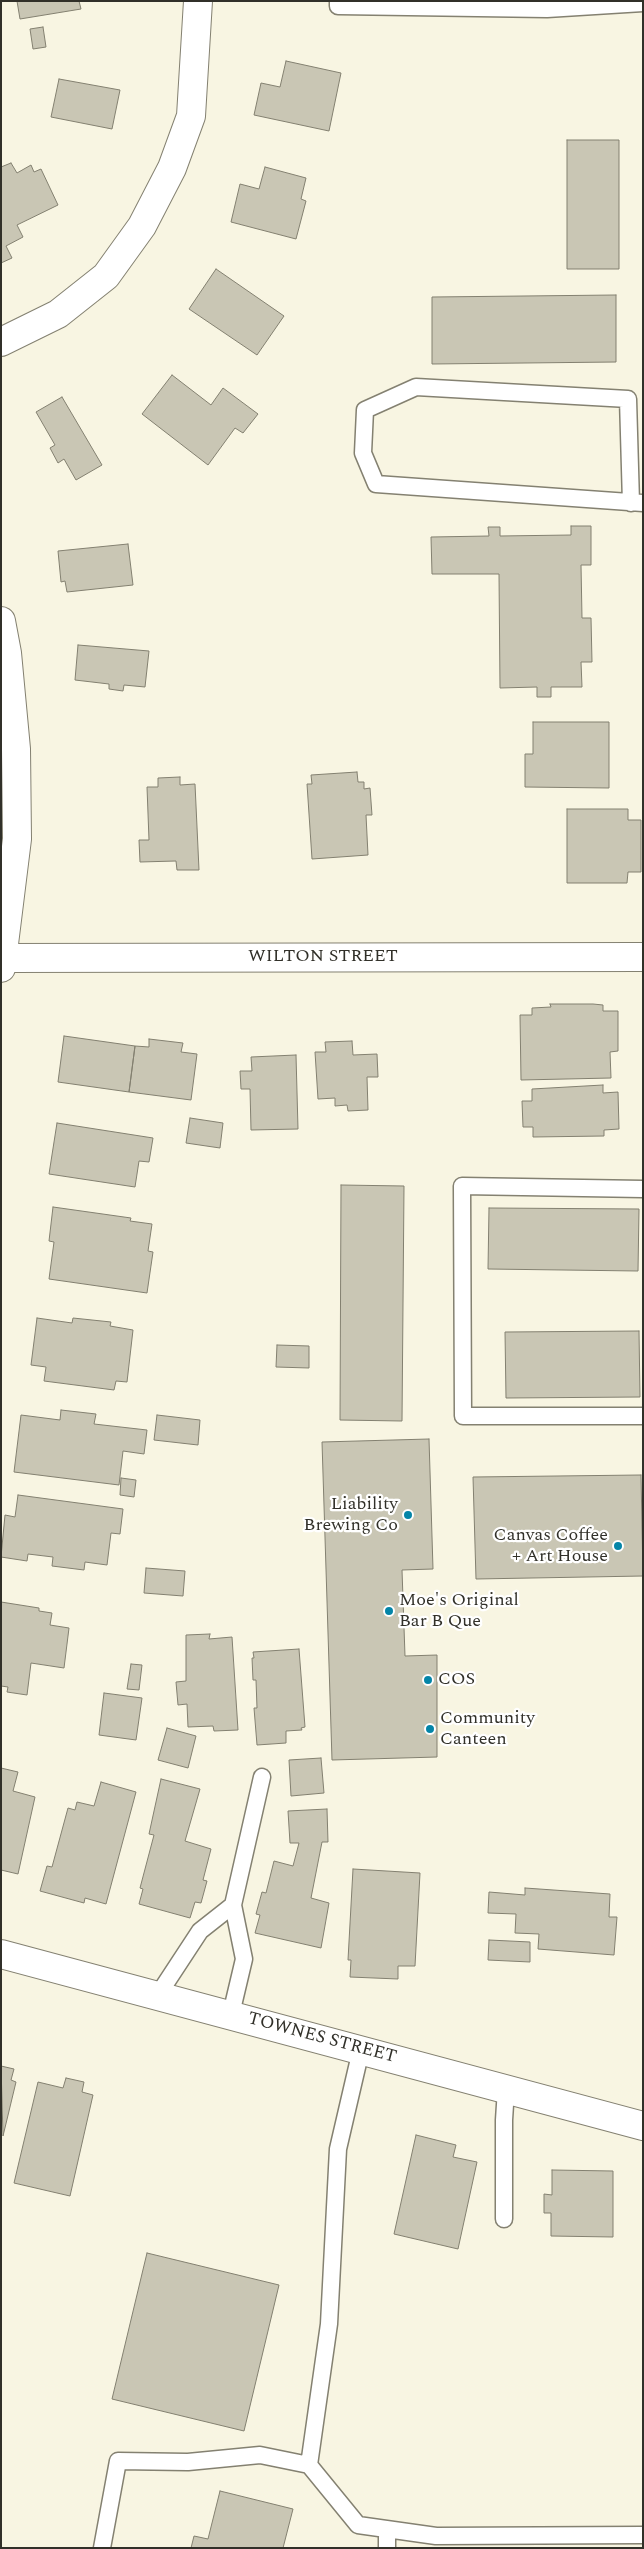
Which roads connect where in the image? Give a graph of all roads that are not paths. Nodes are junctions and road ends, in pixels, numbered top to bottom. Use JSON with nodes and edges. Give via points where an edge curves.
{"nodes":[{"id":1,"x":198,"y":1,"type":"edge"},
{"id":2,"x":338,"y":1,"type":"edge"},
{"id":3,"x":643,"y":3,"type":"edge"},
{"id":4,"x":1,"y":342,"type":"edge"},
{"id":5,"x":637,"y":503,"type":"edge"},
{"id":6,"x":1,"y":620,"type":"edge"},
{"id":7,"x":643,"y":957,"type":"edge"},
{"id":8,"x":2,"y":963,"type":"edge"},
{"id":9,"x":643,"y":1189,"type":"edge"},
{"id":10,"x":643,"y":1416,"type":"edge"},
{"id":11,"x":262,"y":1777,"type":"dead end"},
{"id":12,"x":233,"y":1905,"type":"junction"},
{"id":13,"x":1,"y":1954,"type":"edge"},
{"id":14,"x":158,"y":1995,"type":"junction"},
{"id":15,"x":231,"y":2014,"type":"junction"},
{"id":16,"x":361,"y":2050,"type":"junction"},
{"id":17,"x":506,"y":2089,"type":"junction"},
{"id":18,"x":643,"y":2126,"type":"edge"},
{"id":19,"x":504,"y":2219,"type":"dead end"},
{"id":20,"x":309,"y":2465,"type":"junction"},
{"id":21,"x":388,"y":2529,"type":"junction"},
{"id":22,"x":643,"y":2535,"type":"edge"},
{"id":23,"x":102,"y":2548,"type":"edge"},
{"id":24,"x":387,"y":2548,"type":"edge"}],
"edges":[{"from":1,"to":4,"type":"street","via":[[191,116],[172,168],[142,226],[106,276],[58,314]]},
{"from":2,"to":3,"type":"lane","via":[[338,6],[547,9]]},
{"from":5,"to":5,"type":"lane","via":[[376,484],[363,453],[365,410],[416,388],[628,399]]},
{"from":6,"to":8,"type":"street","via":[[16,749],[16,829]]},
{"from":7,"to":8,"type":"street","name":"WILTON STREET"},
{"from":9,"to":10,"type":"lane","via":[[462,1186],[463,1416]]},
{"from":11,"to":12,"type":"lane"},
{"from":12,"to":14,"type":"lane","via":[[200,1931]]},
{"from":12,"to":15,"type":"lane","via":[[244,1959]]},
{"from":13,"to":14,"type":"street","name":"TOWNES STREET"},
{"from":14,"to":15,"type":"street","name":"TOWNES STREET"},
{"from":15,"to":16,"type":"street","name":"TOWNES STREET"},
{"from":16,"to":17,"type":"street","name":"TOWNES STREET"},
{"from":16,"to":20,"type":"lane","via":[[338,2148],[329,2324]]},
{"from":17,"to":18,"type":"street","name":"TOWNES STREET"},
{"from":17,"to":19,"type":"lane"},
{"from":20,"to":21,"type":"lane","via":[[358,2525]]},
{"from":20,"to":23,"type":"lane","via":[[260,2455],[188,2462],[118,2461]]},
{"from":21,"to":22,"type":"lane","via":[[436,2536]]},
{"from":21,"to":24,"type":"lane"}]}
